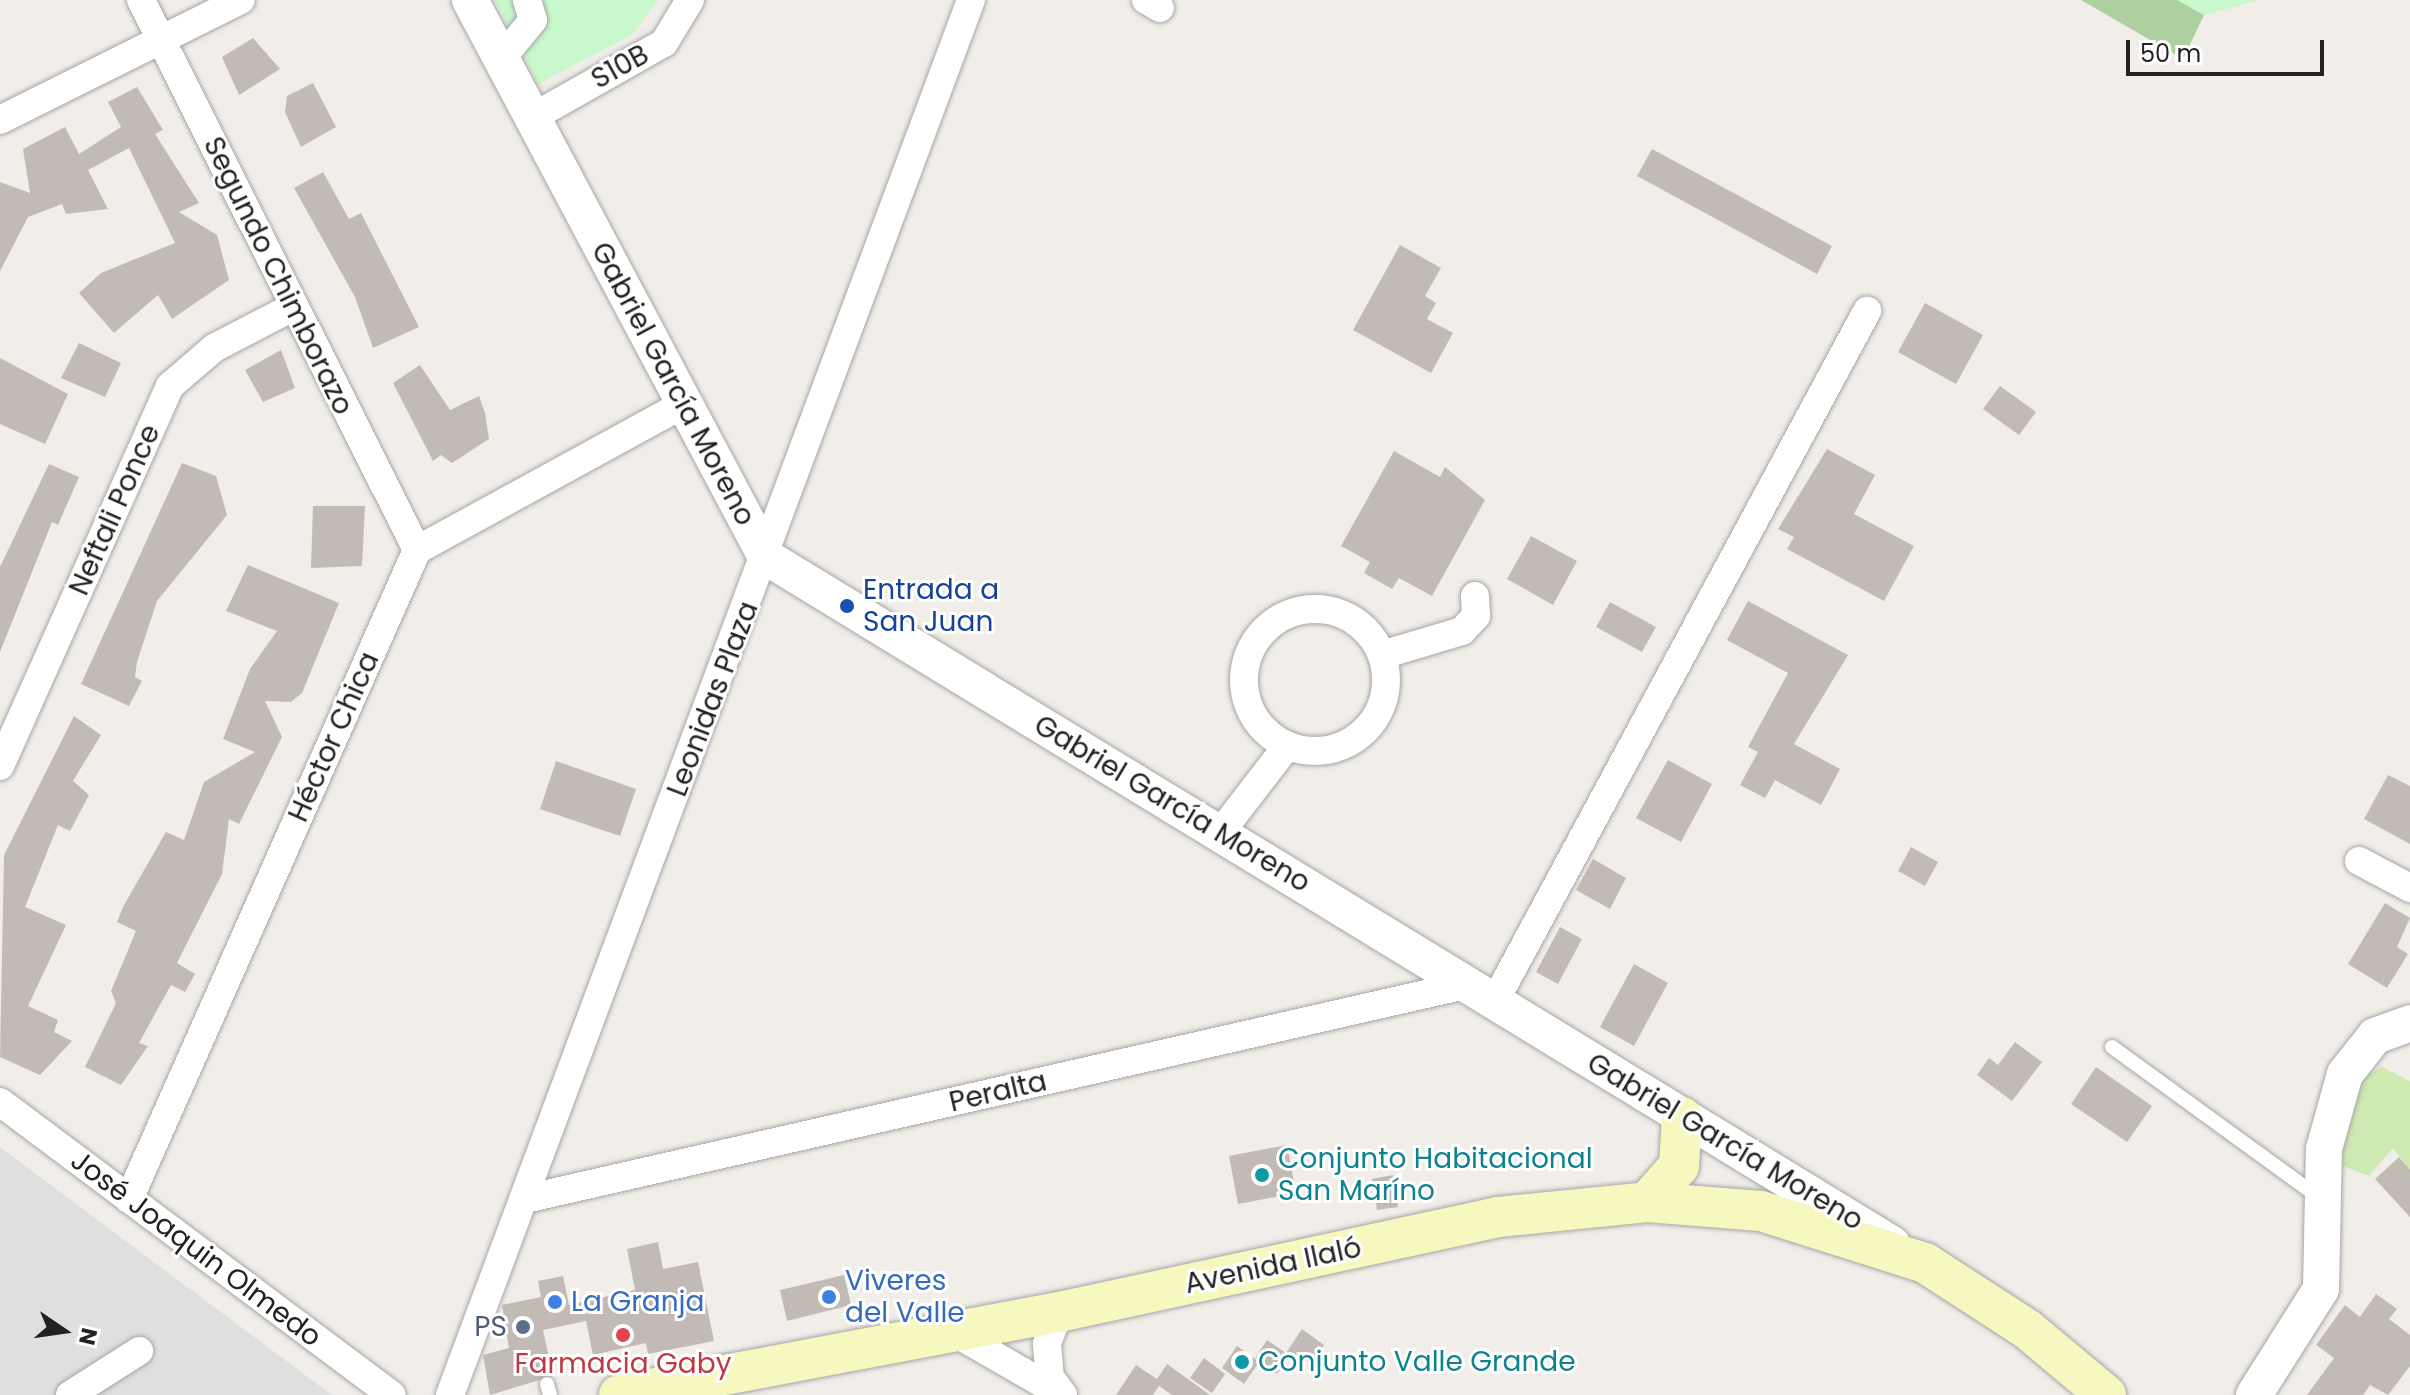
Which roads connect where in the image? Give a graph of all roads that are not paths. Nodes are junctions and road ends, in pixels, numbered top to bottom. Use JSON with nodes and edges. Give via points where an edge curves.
{"nodes":[{"id":1,"x":141,"y":0,"type":"edge"},
{"id":2,"x":241,"y":0,"type":"edge"},
{"id":3,"x":470,"y":0,"type":"edge"},
{"id":4,"x":527,"y":0,"type":"edge"},
{"id":5,"x":690,"y":0,"type":"edge"},
{"id":6,"x":971,"y":0,"type":"edge"},
{"id":7,"x":161,"y":36,"type":"junction"},
{"id":8,"x":501,"y":59,"type":"junction"},
{"id":9,"x":533,"y":117,"type":"junction"},
{"id":10,"x":0,"y":120,"type":"edge"},
{"id":11,"x":291,"y":308,"type":"junction"},
{"id":12,"x":1867,"y":311,"type":"dead end"},
{"id":13,"x":680,"y":406,"type":"junction"},
{"id":14,"x":417,"y":550,"type":"junction"},
{"id":15,"x":766,"y":557,"type":"junction"},
{"id":16,"x":1475,"y":596,"type":"dead end"},
{"id":17,"x":1382,"y":655,"type":"junction"},
{"id":18,"x":1287,"y":746,"type":"junction"},
{"id":19,"x":0,"y":766,"type":"edge"},
{"id":20,"x":1220,"y":833,"type":"junction"},
{"id":21,"x":2359,"y":861,"type":"dead end"},
{"id":22,"x":2410,"y":888,"type":"edge"},
{"id":23,"x":1483,"y":992,"type":"junction"},
{"id":24,"x":2410,"y":1023,"type":"edge"},
{"id":25,"x":2112,"y":1047,"type":"dead end"},
{"id":26,"x":0,"y":1102,"type":"edge"},
{"id":27,"x":1682,"y":1117,"type":"junction"},
{"id":28,"x":129,"y":1199,"type":"junction"},
{"id":29,"x":525,"y":1199,"type":"junction"},
{"id":30,"x":1647,"y":1202,"type":"junction"},
{"id":31,"x":2327,"y":1203,"type":"junction"},
{"id":32,"x":1925,"y":1263,"type":"junction"},
{"id":33,"x":1059,"y":1312,"type":"junction"},
{"id":34,"x":950,"y":1330,"type":"junction"},
{"id":35,"x":139,"y":1351,"type":"dead end"},
{"id":36,"x":70,"y":1395,"type":"edge"},
{"id":37,"x":392,"y":1395,"type":"edge"},
{"id":38,"x":450,"y":1395,"type":"edge"},
{"id":39,"x":619,"y":1395,"type":"edge"},
{"id":40,"x":1063,"y":1395,"type":"edge"},
{"id":41,"x":2106,"y":1395,"type":"edge"},
{"id":42,"x":2254,"y":1395,"type":"edge"}],
"edges":[{"from":1,"to":7,"type":"street","name":"Segundo Chimborazo"},
{"from":2,"to":7,"type":"street"},
{"from":3,"to":8,"type":"street","name":"Gabriel García Moreno"},
{"from":4,"to":8,"type":"street","via":[[533,20]]},
{"from":5,"to":9,"type":"street","name":"S10B","via":[[664,43]]},
{"from":6,"to":15,"type":"street","name":"Leonidas Plaza"},
{"from":7,"to":10,"type":"street"},
{"from":7,"to":11,"type":"street","name":"Segundo Chimborazo"},
{"from":8,"to":9,"type":"street","name":"Gabriel García Moreno"},
{"from":9,"to":13,"type":"street","name":"Gabriel García Moreno"},
{"from":11,"to":14,"type":"street","name":"Segundo Chimborazo"},
{"from":11,"to":19,"type":"street","name":"Neftali Ponce","via":[[214,348],[170,386]]},
{"from":12,"to":23,"type":"street"},
{"from":13,"to":14,"type":"street"},
{"from":13,"to":15,"type":"street","name":"Gabriel García Moreno"},
{"from":14,"to":28,"type":"street","name":"Héctor Chica"},
{"from":15,"to":20,"type":"street","name":"Gabriel García Moreno"},
{"from":15,"to":29,"type":"street","name":"Leonidas Plaza"},
{"from":16,"to":17,"type":"street","via":[[1476,616],[1462,631]]},
{"from":17,"to":18,"type":"street","via":[[1384,696],[1358,737],[1312,752]]},
{"from":17,"to":18,"type":"street","via":[[1369,633],[1324,609],[1299,610],[1257,638],[1246,661],[1251,711]]},
{"from":18,"to":20,"type":"street"},
{"from":20,"to":23,"type":"street","name":"Gabriel García Moreno"},
{"from":21,"to":22,"type":"street"},
{"from":23,"to":27,"type":"street","name":"Gabriel García Moreno"},
{"from":23,"to":29,"type":"street","name":"Peralta"},
{"from":24,"to":31,"type":"street","via":[[2375,1036],[2345,1074],[2324,1149]]},
{"from":25,"to":31,"type":"lane"},
{"from":26,"to":28,"type":"street","name":"José Joaquin Olmedo"},
{"from":27,"to":30,"type":"main road","via":[[1679,1166]]},
{"from":27,"to":32,"type":"street","name":"Gabriel García Moreno"},
{"from":28,"to":37,"type":"street","name":"José Joaquin Olmedo"},
{"from":29,"to":38,"type":"street","name":"Leonidas Plaza","via":[[494,1301]]},
{"from":30,"to":32,"type":"main road","name":"Avenida Ilaló","via":[[1775,1214]]},
{"from":30,"to":33,"type":"main road","name":"Avenida Ilaló","via":[[1498,1217]]},
{"from":31,"to":42,"type":"street","via":[[2321,1289]]},
{"from":32,"to":41,"type":"main road","name":"Gabriel García Moreno","via":[[2027,1329]]},
{"from":33,"to":34,"type":"main road","name":"Avenida Ilaló"},
{"from":33,"to":40,"type":"street","via":[[1047,1344],[1050,1377]]},
{"from":34,"to":39,"type":"main road","name":"Avenida Ilaló"},
{"from":34,"to":40,"type":"street"},
{"from":35,"to":36,"type":"street"}]}
